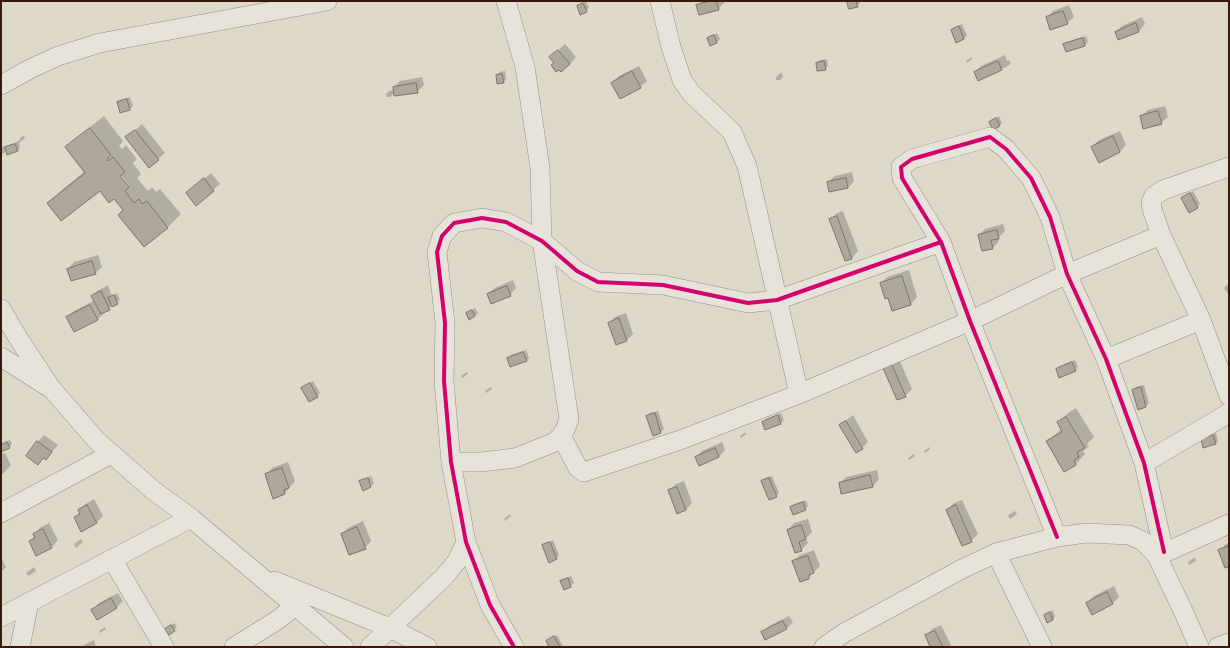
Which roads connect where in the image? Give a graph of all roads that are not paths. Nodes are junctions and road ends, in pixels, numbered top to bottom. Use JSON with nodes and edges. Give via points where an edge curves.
{"nodes":[{"id":1,"x":327,"y":1,"type":"edge"},
{"id":2,"x":506,"y":1,"type":"edge"},
{"id":3,"x":660,"y":1,"type":"edge"},
{"id":4,"x":1,"y":85,"type":"edge"},
{"id":5,"x":1229,"y":167,"type":"edge"},
{"id":6,"x":1161,"y":235,"type":"junction"},
{"id":7,"x":542,"y":240,"type":"junction"},
{"id":8,"x":941,"y":242,"type":"junction"},
{"id":9,"x":1067,"y":274,"type":"junction"},
{"id":10,"x":777,"y":300,"type":"junction"},
{"id":11,"x":1,"y":309,"type":"edge"},
{"id":12,"x":1201,"y":320,"type":"junction"},
{"id":13,"x":970,"y":321,"type":"junction"},
{"id":14,"x":1,"y":357,"type":"edge"},
{"id":15,"x":1106,"y":359,"type":"junction"},
{"id":16,"x":51,"y":388,"type":"junction"},
{"id":17,"x":799,"y":394,"type":"junction"},
{"id":18,"x":1229,"y":396,"type":"edge"},
{"id":19,"x":1229,"y":413,"type":"edge"},
{"id":20,"x":561,"y":436,"type":"junction"},
{"id":21,"x":111,"y":454,"type":"junction"},
{"id":22,"x":451,"y":462,"type":"junction"},
{"id":23,"x":1144,"y":463,"type":"junction"},
{"id":24,"x":1,"y":512,"type":"edge"},
{"id":25,"x":191,"y":518,"type":"junction"},
{"id":26,"x":1229,"y":524,"type":"edge"},
{"id":27,"x":1057,"y":537,"type":"junction"},
{"id":28,"x":466,"y":542,"type":"junction"},
{"id":29,"x":996,"y":553,"type":"junction"},
{"id":30,"x":1161,"y":554,"type":"junction"},
{"id":31,"x":112,"y":559,"type":"junction"},
{"id":32,"x":257,"y":573,"type":"junction"},
{"id":33,"x":29,"y":602,"type":"junction"},
{"id":34,"x":296,"y":605,"type":"junction"},
{"id":35,"x":1,"y":617,"type":"edge"},
{"id":36,"x":390,"y":628,"type":"junction"},
{"id":37,"x":1229,"y":643,"type":"edge"},
{"id":38,"x":20,"y":647,"type":"edge"},
{"id":39,"x":164,"y":647,"type":"edge"},
{"id":40,"x":234,"y":647,"type":"edge"},
{"id":41,"x":344,"y":647,"type":"edge"},
{"id":42,"x":370,"y":647,"type":"edge"},
{"id":43,"x":427,"y":647,"type":"edge"},
{"id":44,"x":514,"y":647,"type":"edge"},
{"id":45,"x":824,"y":647,"type":"edge"},
{"id":46,"x":1042,"y":647,"type":"edge"},
{"id":47,"x":1199,"y":647,"type":"edge"},
{"id":48,"x":1218,"y":647,"type":"edge"}],
"edges":[{"from":1,"to":4,"type":"street","via":[[100,43],[58,56]]},
{"from":2,"to":7,"type":"street","via":[[525,67],[539,160]]},
{"from":3,"to":10,"type":"street","via":[[682,80],[691,93],[732,132],[747,166]]},
{"from":5,"to":6,"type":"street","via":[[1163,190],[1154,196],[1151,202],[1152,209]]},
{"from":6,"to":9,"type":"street"},
{"from":6,"to":12,"type":"street"},
{"from":7,"to":10,"type":"street","via":[[577,271],[598,282],[662,285],[748,303]]},
{"from":7,"to":20,"type":"street","via":[[569,419]]},
{"from":7,"to":22,"type":"street","via":[[506,222],[482,218],[454,223],[442,236],[437,252],[445,323],[444,381]]},
{"from":8,"to":9,"type":"street","via":[[902,178],[902,167],[912,159],[990,137],[1006,149],[1031,178],[1050,217]]},
{"from":8,"to":10,"type":"street"},
{"from":8,"to":13,"type":"street"},
{"from":9,"to":13,"type":"street"},
{"from":9,"to":15,"type":"street"},
{"from":10,"to":17,"type":"street"},
{"from":11,"to":16,"type":"street"},
{"from":12,"to":15,"type":"street"},
{"from":12,"to":18,"type":"street"},
{"from":13,"to":17,"type":"street"},
{"from":13,"to":27,"type":"street"},
{"from":14,"to":16,"type":"street"},
{"from":15,"to":23,"type":"street"},
{"from":16,"to":21,"type":"street","via":[[96,441]]},
{"from":17,"to":20,"type":"street","via":[[683,440],[584,472],[578,468]]},
{"from":19,"to":23,"type":"street"},
{"from":20,"to":22,"type":"street","via":[[555,442],[515,458]]},
{"from":21,"to":24,"type":"street"},
{"from":21,"to":25,"type":"street","via":[[154,491]]},
{"from":22,"to":28,"type":"street"},
{"from":23,"to":30,"type":"street"},
{"from":25,"to":31,"type":"street"},
{"from":25,"to":32,"type":"street"},
{"from":26,"to":30,"type":"street"},
{"from":27,"to":29,"type":"street"},
{"from":27,"to":30,"type":"street","via":[[1086,533],[1129,535]]},
{"from":28,"to":36,"type":"street","via":[[458,560],[444,577]]},
{"from":28,"to":44,"type":"street","via":[[490,605]]},
{"from":29,"to":45,"type":"street","via":[[865,621]]},
{"from":29,"to":46,"type":"street"},
{"from":30,"to":47,"type":"street"},
{"from":31,"to":33,"type":"street"},
{"from":31,"to":39,"type":"street"},
{"from":32,"to":34,"type":"street"},
{"from":32,"to":36,"type":"street"},
{"from":33,"to":35,"type":"street"},
{"from":33,"to":38,"type":"street"},
{"from":34,"to":40,"type":"street","via":[[279,619]]},
{"from":34,"to":41,"type":"street"},
{"from":36,"to":42,"type":"street"},
{"from":36,"to":43,"type":"street"},
{"from":37,"to":48,"type":"street"}]}
